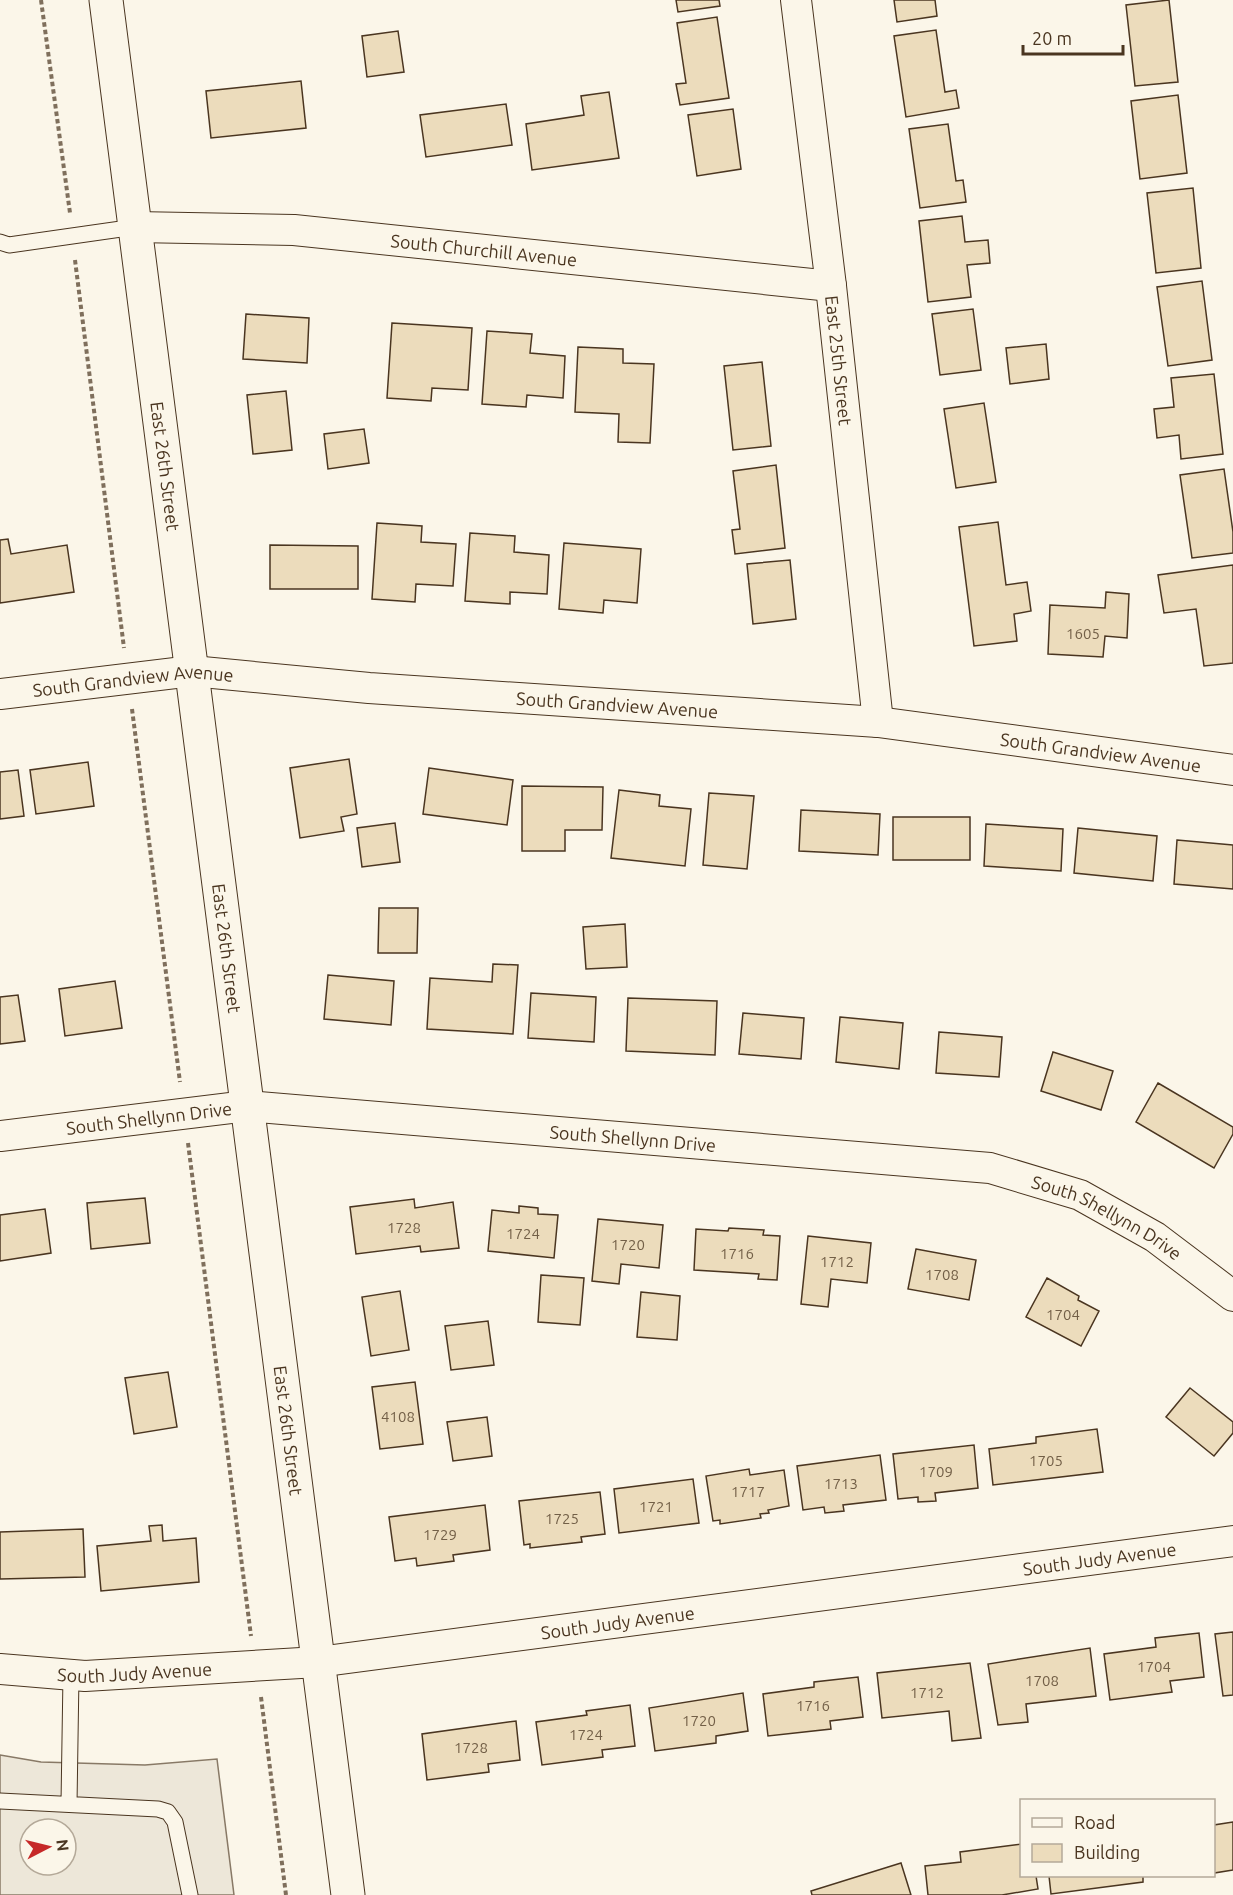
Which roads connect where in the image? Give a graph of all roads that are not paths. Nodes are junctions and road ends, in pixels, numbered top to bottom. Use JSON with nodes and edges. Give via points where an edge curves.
{"nodes":[{"id":1,"x":106,"y":0,"type":"edge"},
{"id":2,"x":796,"y":0,"type":"edge"},
{"id":3,"x":135,"y":226,"type":"junction"},
{"id":4,"x":0,"y":242,"type":"edge"},
{"id":5,"x":831,"y":286,"type":"junction"},
{"id":6,"x":192,"y":671,"type":"junction"},
{"id":7,"x":0,"y":694,"type":"edge"},
{"id":8,"x":878,"y":722,"type":"junction"},
{"id":9,"x":1233,"y":770,"type":"edge"},
{"id":10,"x":247,"y":1106,"type":"junction"},
{"id":11,"x":0,"y":1136,"type":"edge"},
{"id":12,"x":1231,"y":1289,"type":"edge"},
{"id":13,"x":1233,"y":1541,"type":"edge"},
{"id":14,"x":318,"y":1662,"type":"junction"},
{"id":15,"x":0,"y":1669,"type":"edge"},
{"id":16,"x":71,"y":1675,"type":"junction"},
{"id":17,"x":0,"y":1801,"type":"edge"},
{"id":18,"x":69,"y":1804,"type":"junction"},
{"id":19,"x":190,"y":1895,"type":"edge"},
{"id":20,"x":348,"y":1895,"type":"edge"}],
"edges":[{"from":1,"to":3,"type":"main road","name":"East 26th Street"},
{"from":2,"to":5,"type":"street","name":"East 25th Street"},
{"from":3,"to":4,"type":"lane","via":[[9,245]]},
{"from":3,"to":5,"type":"street","name":"South Churchill Avenue","via":[[294,230]]},
{"from":3,"to":6,"type":"main road","name":"East 26th Street"},
{"from":5,"to":8,"type":"street","name":"East 25th Street"},
{"from":6,"to":7,"type":"street","name":"South Grandview Avenue"},
{"from":6,"to":8,"type":"street","name":"South Grandview Avenue","via":[[381,689]]},
{"from":6,"to":10,"type":"main road","name":"East 26th Street"},
{"from":8,"to":9,"type":"street","name":"South Grandview Avenue"},
{"from":10,"to":11,"type":"street","name":"South Shellynn Drive"},
{"from":10,"to":12,"type":"street","name":"South Shellynn Drive","via":[[990,1168],[1080,1195],[1155,1237]]},
{"from":10,"to":14,"type":"main road","name":"East 26th Street"},
{"from":13,"to":14,"type":"street","name":"South Judy Avenue"},
{"from":14,"to":16,"type":"street","name":"South Judy Avenue"},
{"from":14,"to":20,"type":"main road","name":"East 26th Street"},
{"from":15,"to":16,"type":"street","name":"South Judy Avenue"},
{"from":16,"to":18,"type":"lane"},
{"from":17,"to":18,"type":"lane"},
{"from":18,"to":19,"type":"lane","via":[[168,1812],[178,1834]]}]}
